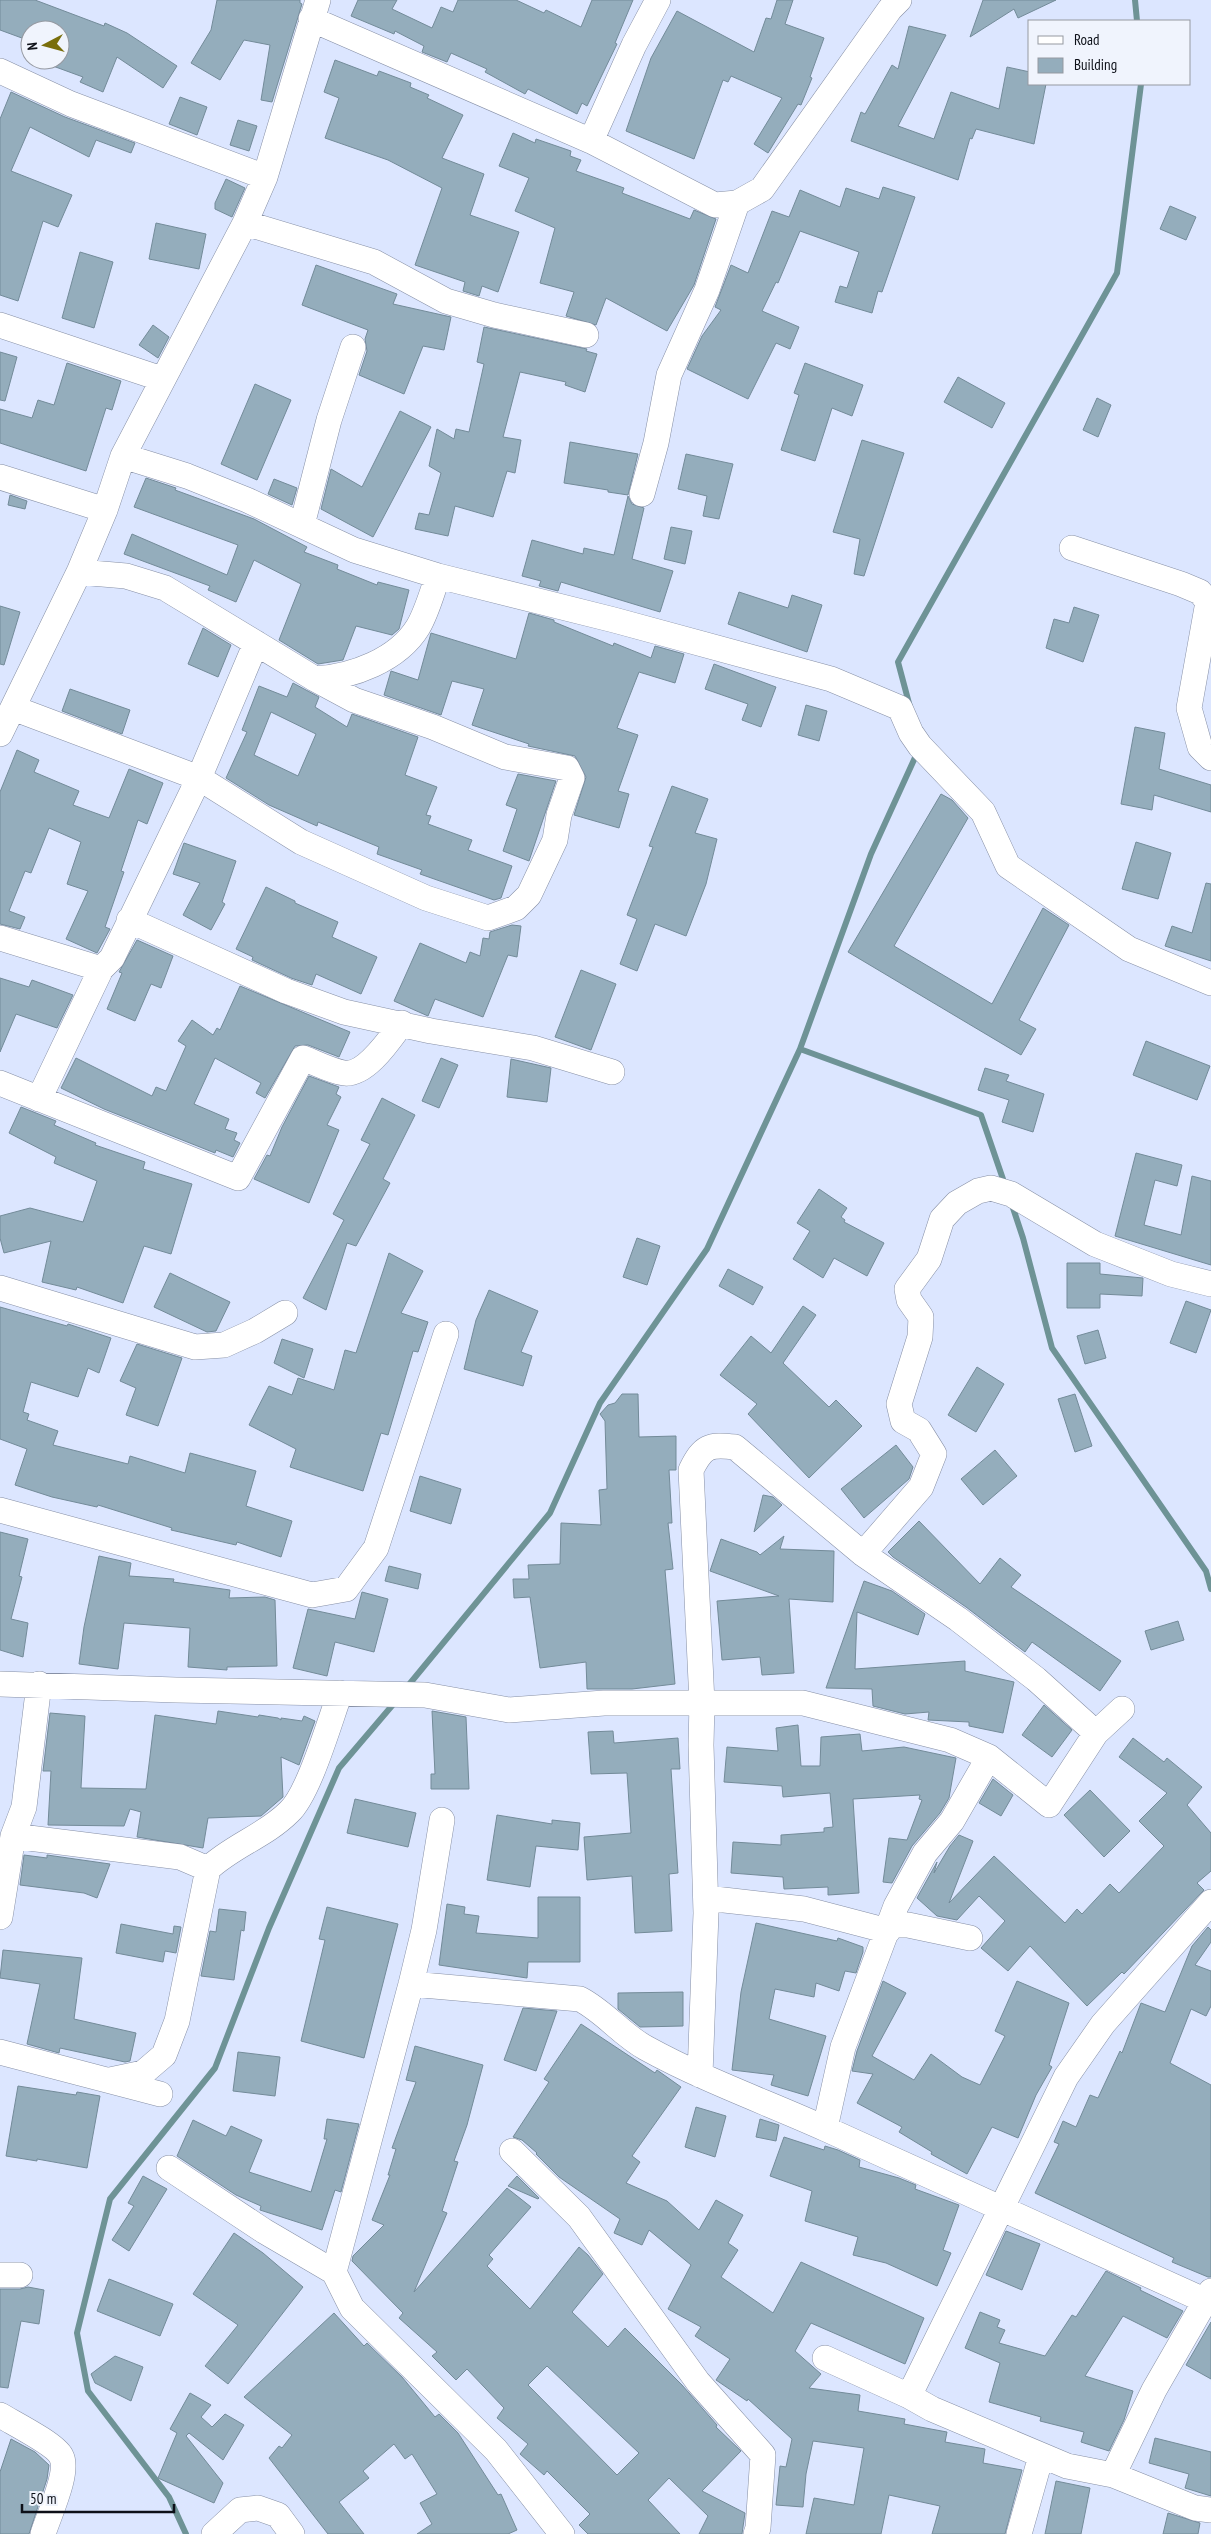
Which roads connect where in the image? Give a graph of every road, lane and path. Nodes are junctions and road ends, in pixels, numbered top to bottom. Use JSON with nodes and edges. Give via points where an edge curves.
{"nodes":[{"id":1,"x":658,"y":0,"type":"edge"},
{"id":2,"x":899,"y":0,"type":"edge"},
{"id":3,"x":314,"y":10,"type":"edge"},
{"id":4,"x":0,"y":71,"type":"edge"},
{"id":5,"x":591,"y":141,"type":"junction"},
{"id":6,"x":265,"y":176,"type":"junction"},
{"id":7,"x":738,"y":203,"type":"junction"},
{"id":8,"x":245,"y":223,"type":"junction"},
{"id":9,"x":0,"y":325,"type":"edge"},
{"id":10,"x":586,"y":335,"type":"dead end"},
{"id":11,"x":353,"y":348,"type":"dead end"},
{"id":12,"x":162,"y":379,"type":"junction"},
{"id":13,"x":122,"y":456,"type":"junction"},
{"id":14,"x":0,"y":477,"type":"edge"},
{"id":15,"x":642,"y":494,"type":"dead end"},
{"id":16,"x":105,"y":510,"type":"junction"},
{"id":17,"x":302,"y":525,"type":"junction"},
{"id":18,"x":1072,"y":548,"type":"dead end"},
{"id":19,"x":79,"y":572,"type":"junction"},
{"id":20,"x":438,"y":576,"type":"junction"},
{"id":21,"x":256,"y":642,"type":"junction"},
{"id":22,"x":315,"y":679,"type":"junction"},
{"id":23,"x":13,"y":708,"type":"junction"},
{"id":24,"x":0,"y":734,"type":"edge"},
{"id":25,"x":1211,"y":758,"type":"edge"},
{"id":26,"x":199,"y":778,"type":"junction"},
{"id":27,"x":129,"y":920,"type":"junction"},
{"id":28,"x":0,"y":938,"type":"edge"},
{"id":29,"x":101,"y":969,"type":"junction"},
{"id":30,"x":1211,"y":983,"type":"edge"},
{"id":31,"x":402,"y":1024,"type":"junction"},
{"id":32,"x":612,"y":1072,"type":"dead end"},
{"id":33,"x":0,"y":1083,"type":"edge"},
{"id":34,"x":39,"y":1099,"type":"junction"},
{"id":35,"x":1211,"y":1284,"type":"edge"},
{"id":36,"x":0,"y":1288,"type":"edge"},
{"id":37,"x":285,"y":1313,"type":"dead end"},
{"id":38,"x":446,"y":1334,"type":"dead end"},
{"id":39,"x":0,"y":1510,"type":"edge"},
{"id":40,"x":864,"y":1554,"type":"junction"},
{"id":41,"x":0,"y":1684,"type":"edge"},
{"id":42,"x":39,"y":1684,"type":"junction"},
{"id":43,"x":340,"y":1692,"type":"junction"},
{"id":44,"x":702,"y":1703,"type":"junction"},
{"id":45,"x":1122,"y":1709,"type":"dead end"},
{"id":46,"x":1096,"y":1733,"type":"junction"},
{"id":47,"x":989,"y":1757,"type":"junction"},
{"id":48,"x":442,"y":1820,"type":"dead end"},
{"id":49,"x":13,"y":1836,"type":"junction"},
{"id":50,"x":208,"y":1869,"type":"junction"},
{"id":51,"x":706,"y":1898,"type":"junction"},
{"id":52,"x":1211,"y":1902,"type":"edge"},
{"id":53,"x":0,"y":1917,"type":"edge"},
{"id":54,"x":889,"y":1928,"type":"junction"},
{"id":55,"x":970,"y":1938,"type":"dead end"},
{"id":56,"x":411,"y":1984,"type":"junction"},
{"id":57,"x":0,"y":2052,"type":"edge"},
{"id":58,"x":700,"y":2075,"type":"junction"},
{"id":59,"x":110,"y":2080,"type":"junction"},
{"id":60,"x":160,"y":2094,"type":"dead end"},
{"id":61,"x":825,"y":2128,"type":"junction"},
{"id":62,"x":512,"y":2152,"type":"dead end"},
{"id":63,"x":169,"y":2168,"type":"dead end"},
{"id":64,"x":1000,"y":2209,"type":"junction"},
{"id":65,"x":334,"y":2272,"type":"junction"},
{"id":66,"x":1208,"y":2296,"type":"edge"},
{"id":67,"x":824,"y":2358,"type":"dead end"},
{"id":68,"x":908,"y":2396,"type":"junction"},
{"id":69,"x":0,"y":2415,"type":"edge"},
{"id":70,"x":1041,"y":2456,"type":"junction"},
{"id":71,"x":1113,"y":2475,"type":"junction"},
{"id":72,"x":1211,"y":2510,"type":"edge"},
{"id":73,"x":760,"y":2532,"type":"edge"},
{"id":74,"x":42,"y":2534,"type":"edge"},
{"id":75,"x":214,"y":2534,"type":"edge"},
{"id":76,"x":292,"y":2534,"type":"edge"},
{"id":77,"x":562,"y":2534,"type":"edge"},
{"id":78,"x":1019,"y":2534,"type":"edge"}],
"edges":[{"from":1,"to":5,"type":"street"},
{"from":2,"to":7,"type":"street","via":[[762,189]]},
{"from":3,"to":5,"type":"street"},
{"from":3,"to":6,"type":"street"},
{"from":4,"to":6,"type":"street","via":[[70,104]]},
{"from":5,"to":7,"type":"street","via":[[715,205]]},
{"from":6,"to":8,"type":"street"},
{"from":7,"to":15,"type":"street","via":[[707,290],[669,375]]},
{"from":8,"to":10,"type":"street","via":[[374,262],[446,301]]},
{"from":8,"to":12,"type":"street"},
{"from":9,"to":12,"type":"street"},
{"from":11,"to":17,"type":"street","via":[[329,420]]},
{"from":12,"to":13,"type":"street"},
{"from":13,"to":16,"type":"street"},
{"from":13,"to":17,"type":"street","via":[[187,476]]},
{"from":14,"to":16,"type":"street"},
{"from":16,"to":19,"type":"street"},
{"from":17,"to":20,"type":"street","via":[[354,550]]},
{"from":18,"to":25,"type":"street","via":[[1180,584],[1200,592],[1208,602],[1189,708],[1200,747]]},
{"from":19,"to":21,"type":"street","via":[[126,576],[165,588]]},
{"from":19,"to":23,"type":"street"},
{"from":20,"to":22,"type":"street","via":[[418,626],[400,649],[363,669],[333,678]]},
{"from":20,"to":30,"type":"street","via":[[831,679],[892,704],[920,746],[983,812],[1008,866],[1129,949]]},
{"from":21,"to":22,"type":"street"},
{"from":21,"to":26,"type":"street"},
{"from":22,"to":26,"type":"street","via":[[354,700],[433,727],[505,757],[566,768],[572,778],[558,815],[555,840],[529,895],[516,908],[488,918],[426,898],[301,842]]},
{"from":23,"to":24,"type":"street"},
{"from":23,"to":26,"type":"street"},
{"from":26,"to":27,"type":"street"},
{"from":27,"to":29,"type":"street","via":[[112,958]]},
{"from":27,"to":31,"type":"street","via":[[286,991],[344,1012]]},
{"from":28,"to":29,"type":"street"},
{"from":29,"to":34,"type":"street"},
{"from":31,"to":32,"type":"street","via":[[533,1048]]},
{"from":31,"to":34,"type":"street","via":[[368,1065],[359,1071],[345,1074],[304,1058],[238,1178]]},
{"from":33,"to":34,"type":"street"},
{"from":35,"to":40,"type":"street","via":[[1171,1274],[1095,1244],[1010,1194],[991,1188],[978,1191],[957,1203],[942,1219],[929,1259],[907,1290],[909,1300],[921,1317],[920,1337],[899,1404],[903,1421],[919,1430],[934,1454],[921,1487]]},
{"from":36,"to":37,"type":"street","via":[[195,1347],[224,1345]]},
{"from":38,"to":39,"type":"street","via":[[376,1548],[346,1589],[312,1594]]},
{"from":40,"to":44,"type":"street","via":[[735,1447],[716,1445],[700,1452],[692,1470]]},
{"from":40,"to":46,"type":"street","via":[[958,1619],[1036,1679]]},
{"from":41,"to":42,"type":"street"},
{"from":42,"to":43,"type":"street"},
{"from":42,"to":49,"type":"street","via":[[24,1807]]},
{"from":43,"to":44,"type":"street","via":[[425,1695],[509,1710],[604,1703]]},
{"from":43,"to":50,"type":"street","via":[[310,1776],[291,1811],[263,1834],[222,1856]]},
{"from":44,"to":47,"type":"street","via":[[803,1703],[950,1740]]},
{"from":44,"to":51,"type":"street"},
{"from":45,"to":46,"type":"street"},
{"from":46,"to":47,"type":"street","via":[[1049,1805]]},
{"from":47,"to":54,"type":"street","via":[[952,1821],[926,1853],[896,1906]]},
{"from":48,"to":56,"type":"street","via":[[424,1930]]},
{"from":49,"to":50,"type":"street","via":[[180,1857]]},
{"from":49,"to":53,"type":"street"},
{"from":50,"to":59,"type":"street","via":[[177,2021],[164,2054],[143,2073]]},
{"from":51,"to":54,"type":"street","via":[[804,1909]]},
{"from":51,"to":58,"type":"street"},
{"from":52,"to":64,"type":"street","via":[[1103,2024],[1066,2077]]},
{"from":54,"to":55,"type":"street","via":[[908,1925]]},
{"from":54,"to":61,"type":"street","via":[[843,2047]]},
{"from":56,"to":58,"type":"street","via":[[580,1999],[594,2006],[621,2032],[645,2048]]},
{"from":56,"to":65,"type":"street"},
{"from":57,"to":59,"type":"street"},
{"from":58,"to":61,"type":"street"},
{"from":59,"to":60,"type":"street"},
{"from":61,"to":64,"type":"street"},
{"from":62,"to":73,"type":"street","via":[[579,2217],[698,2382],[763,2455]]},
{"from":63,"to":65,"type":"street","via":[[264,2231]]},
{"from":64,"to":66,"type":"street"},
{"from":64,"to":68,"type":"street"},
{"from":65,"to":77,"type":"street","via":[[352,2308],[496,2450]]},
{"from":66,"to":71,"type":"street","via":[[1154,2390]]},
{"from":67,"to":68,"type":"street"},
{"from":68,"to":70,"type":"street"},
{"from":69,"to":74,"type":"street","via":[[62,2456],[64,2471]]},
{"from":70,"to":71,"type":"street","via":[[1067,2466]]},
{"from":70,"to":78,"type":"street"},
{"from":71,"to":72,"type":"street","via":[[1195,2508]]},
{"from":75,"to":76,"type":"street","via":[[240,2510],[258,2508],[278,2515]]}]}
